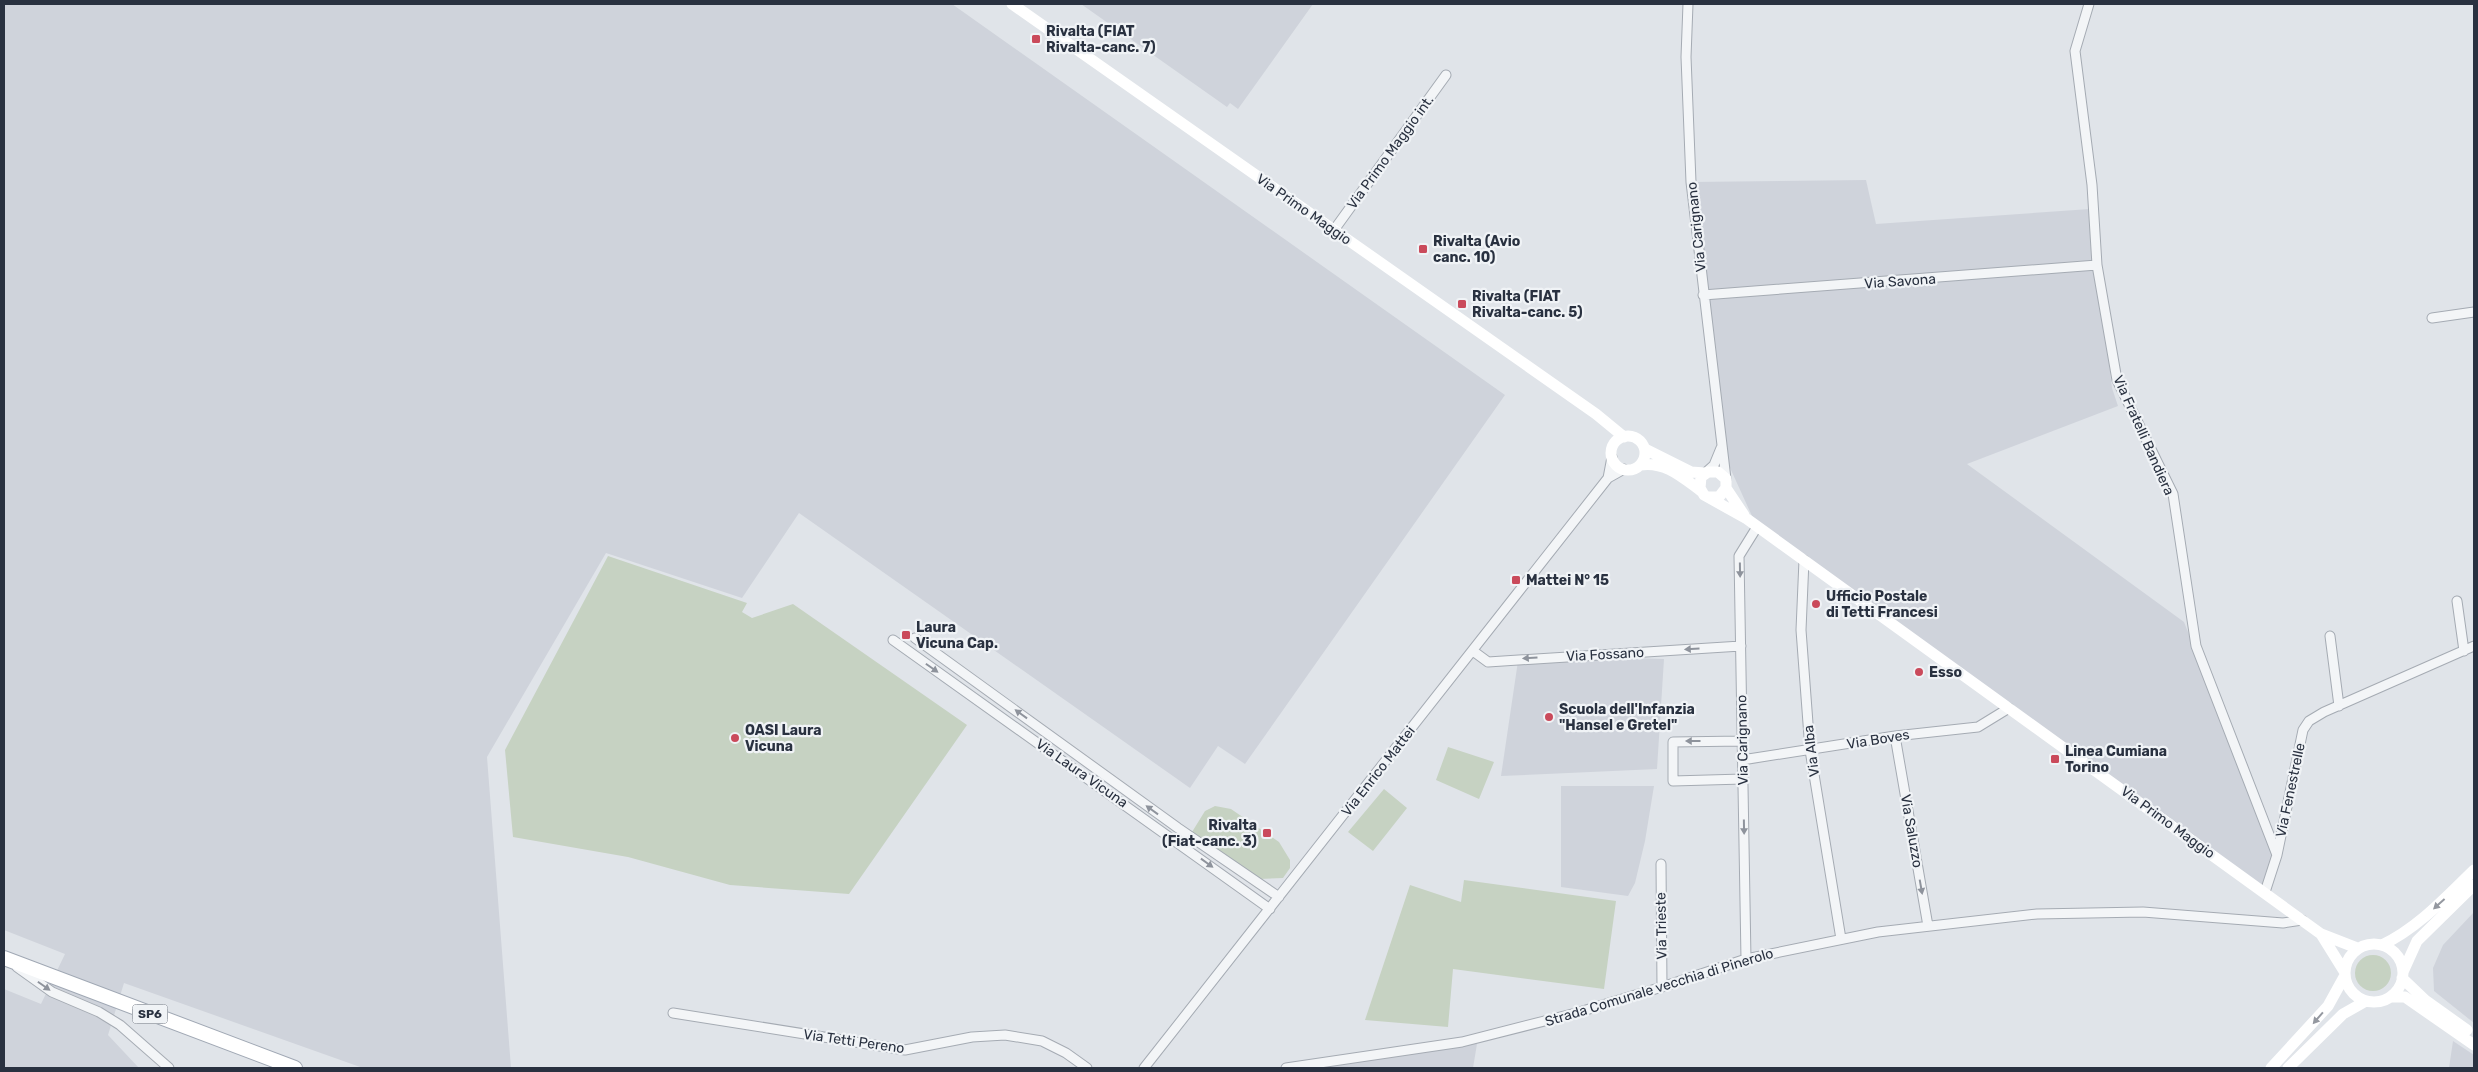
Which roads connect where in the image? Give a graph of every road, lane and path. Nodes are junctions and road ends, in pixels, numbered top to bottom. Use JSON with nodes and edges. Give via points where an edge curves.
{"nodes":[{"id":1,"x":1012,"y":4,"type":"edge"},
{"id":2,"x":1688,"y":4,"type":"edge"},
{"id":3,"x":2089,"y":4,"type":"edge"},
{"id":4,"x":1446,"y":74,"type":"dead end"},
{"id":5,"x":1334,"y":230,"type":"junction"},
{"id":6,"x":2097,"y":265,"type":"junction"},
{"id":7,"x":1703,"y":295,"type":"junction"},
{"id":8,"x":2474,"y":312,"type":"edge"},
{"id":9,"x":2432,"y":318,"type":"dead end"},
{"id":10,"x":1596,"y":414,"type":"junction"},
{"id":11,"x":1624,"y":437,"type":"junction"},
{"id":12,"x":1721,"y":448,"type":"junction"},
{"id":13,"x":1644,"y":449,"type":"junction"},
{"id":14,"x":1613,"y":452,"type":"junction"},
{"id":15,"x":1640,"y":465,"type":"junction"},
{"id":16,"x":1624,"y":469,"type":"junction"},
{"id":17,"x":1705,"y":473,"type":"junction"},
{"id":18,"x":1608,"y":478,"type":"junction"},
{"id":19,"x":1726,"y":483,"type":"junction"},
{"id":20,"x":1705,"y":494,"type":"junction"},
{"id":21,"x":1747,"y":519,"type":"junction"},
{"id":22,"x":1757,"y":526,"type":"junction"},
{"id":23,"x":1804,"y":560,"type":"junction"},
{"id":24,"x":2457,"y":600,"type":"dead end"},
{"id":25,"x":2330,"y":636,"type":"dead end"},
{"id":26,"x":915,"y":638,"type":"dead end"},
{"id":27,"x":893,"y":640,"type":"dead end"},
{"id":28,"x":1741,"y":646,"type":"junction"},
{"id":29,"x":2474,"y":646,"type":"edge"},
{"id":30,"x":1472,"y":651,"type":"junction"},
{"id":31,"x":2464,"y":651,"type":"junction"},
{"id":32,"x":2339,"y":706,"type":"junction"},
{"id":33,"x":2009,"y":708,"type":"junction"},
{"id":34,"x":1895,"y":736,"type":"junction"},
{"id":35,"x":1742,"y":741,"type":"junction"},
{"id":36,"x":1810,"y":750,"type":"junction"},
{"id":37,"x":1742,"y":760,"type":"junction"},
{"id":38,"x":1743,"y":778,"type":"junction"},
{"id":39,"x":2277,"y":855,"type":"junction"},
{"id":40,"x":1661,"y":864,"type":"dead end"},
{"id":41,"x":2474,"y":870,"type":"edge"},
{"id":42,"x":2474,"y":886,"type":"edge"},
{"id":43,"x":2265,"y":892,"type":"junction"},
{"id":44,"x":1279,"y":897,"type":"junction"},
{"id":45,"x":1270,"y":909,"type":"junction"},
{"id":46,"x":2302,"y":920,"type":"junction"},
{"id":47,"x":1928,"y":926,"type":"junction"},
{"id":48,"x":2321,"y":934,"type":"junction"},
{"id":49,"x":1841,"y":939,"type":"junction"},
{"id":50,"x":2382,"y":945,"type":"junction"},
{"id":51,"x":2357,"y":948,"type":"junction"},
{"id":52,"x":4,"y":958,"type":"edge"},
{"id":53,"x":1746,"y":959,"type":"junction"},
{"id":54,"x":2344,"y":974,"type":"junction"},
{"id":55,"x":2403,"y":975,"type":"junction"},
{"id":56,"x":1662,"y":988,"type":"junction"},
{"id":57,"x":2390,"y":997,"type":"junction"},
{"id":58,"x":2366,"y":1001,"type":"junction"},
{"id":59,"x":673,"y":1013,"type":"dead end"},
{"id":60,"x":2474,"y":1035,"type":"edge"},
{"id":61,"x":2474,"y":1045,"type":"edge"},
{"id":62,"x":1147,"y":1067,"type":"edge"},
{"id":63,"x":169,"y":1068,"type":"edge"},
{"id":64,"x":295,"y":1068,"type":"edge"},
{"id":65,"x":1087,"y":1068,"type":"edge"},
{"id":66,"x":1286,"y":1068,"type":"edge"},
{"id":67,"x":2271,"y":1068,"type":"edge"},
{"id":68,"x":2288,"y":1068,"type":"edge"}],
"edges":[{"from":1,"to":5,"type":"main road","name":"Via Primo Maggio"},
{"from":2,"to":7,"type":"street","name":"Via Carignano","via":[[1686,57],[1691,182]]},
{"from":3,"to":6,"type":"street","name":"Via Fratelli Bandiera","via":[[2074,51],[2092,186]]},
{"from":4,"to":5,"type":"street","name":"Via Primo Maggio int."},
{"from":5,"to":10,"type":"main road","name":"Via Primo Maggio"},
{"from":6,"to":7,"type":"street","name":"Via Savona"},
{"from":6,"to":39,"type":"street","name":"Via Fratelli Bandiera","via":[[2117,380],[2173,494],[2196,646]]},
{"from":7,"to":12,"type":"street","name":"Via Carignano"},
{"from":8,"to":9,"type":"street"},
{"from":10,"to":11,"type":"main road","name":"Via Primo Maggio"},
{"from":10,"to":14,"type":"main road","name":"Via Primo Maggio"},
{"from":11,"to":13,"type":"main road","via":[[1635,438]]},
{"from":11,"to":14,"type":"main road"},
{"from":12,"to":17,"type":"street","via":[[1714,465]]},
{"from":12,"to":19,"type":"street","name":"Via Carignano"},
{"from":13,"to":15,"type":"main road"},
{"from":13,"to":17,"type":"main road","via":[[1691,472]]},
{"from":14,"to":16,"type":"main road","via":[[1615,463]]},
{"from":14,"to":18,"type":"street","name":"Via Enrico Mattei"},
{"from":15,"to":16,"type":"main road"},
{"from":15,"to":20,"type":"main road","name":"Via Primo Maggio","via":[[1659,464]]},
{"from":16,"to":18,"type":"street","name":"Via Enrico Mattei"},
{"from":17,"to":19,"type":"main road","via":[[1715,471],[1722,474]]},
{"from":17,"to":20,"type":"main road","via":[[1700,481]]},
{"from":18,"to":30,"type":"street","name":"Via Enrico Mattei"},
{"from":19,"to":20,"type":"main road","via":[[1719,497]]},
{"from":19,"to":21,"type":"main road","name":"Via Primo Maggio"},
{"from":20,"to":21,"type":"main road","name":"Via Primo Maggio"},
{"from":21,"to":22,"type":"main road","name":"Via Primo Maggio"},
{"from":22,"to":23,"type":"main road","name":"Via Primo Maggio"},
{"from":22,"to":28,"type":"street","name":"Via Carignano","one_way":true,"via":[[1739,556]]},
{"from":23,"to":33,"type":"main road","name":"Via Primo Maggio"},
{"from":23,"to":36,"type":"street","name":"Via Alba","via":[[1801,630]]},
{"from":24,"to":31,"type":"street"},
{"from":25,"to":32,"type":"street"},
{"from":44,"to":26,"type":"street","name":"Via Laura Vicuna","one_way":true},
{"from":27,"to":45,"type":"street","name":"Via Laura Vicuna","one_way":true},
{"from":28,"to":30,"type":"street","name":"Via Fossano","one_way":true,"via":[[1488,662]]},
{"from":28,"to":35,"type":"street","name":"Via Carignano"},
{"from":29,"to":31,"type":"street","name":"Via Fenestrelle"},
{"from":30,"to":44,"type":"street","name":"Via Enrico Mattei"},
{"from":31,"to":32,"type":"street","name":"Via Fenestrelle"},
{"from":32,"to":39,"type":"street","name":"Via Fenestrelle","via":[[2309,721],[2303,730]]},
{"from":33,"to":34,"type":"street","name":"Via Boves","via":[[1978,727]]},
{"from":33,"to":43,"type":"main road","name":"Via Primo Maggio"},
{"from":34,"to":36,"type":"street","name":"Via Boves"},
{"from":34,"to":47,"type":"street","name":"Via Saluzzo","one_way":true},
{"from":35,"to":37,"type":"street","name":"Via Carignano"},
{"from":35,"to":38,"type":"street","one_way":true,"via":[[1673,742],[1673,781]]},
{"from":36,"to":37,"type":"street","name":"Via Boves"},
{"from":36,"to":49,"type":"street","name":"Via Alba"},
{"from":37,"to":38,"type":"street","name":"Via Carignano"},
{"from":38,"to":53,"type":"street","name":"Via Carignano","one_way":true},
{"from":39,"to":43,"type":"street","name":"Via Fenestrelle"},
{"from":40,"to":56,"type":"street","name":"Via Trieste"},
{"from":41,"to":50,"type":"main road","one_way":true,"via":[[2414,926]]},
{"from":42,"to":55,"type":"main road","via":[[2417,942]]},
{"from":43,"to":46,"type":"main road","name":"Via Primo Maggio"},
{"from":44,"to":45,"type":"street","name":"Via Enrico Mattei"},
{"from":45,"to":62,"type":"street","name":"Via Enrico Mattei"},
{"from":46,"to":47,"type":"street","name":"Strada Comunale vecchia di Pinerolo","via":[[2283,923],[2143,912],[2036,914]]},
{"from":46,"to":48,"type":"main road","name":"Via Primo Maggio"},
{"from":47,"to":49,"type":"street","name":"Strada Comunale vecchia di Pinerolo"},
{"from":48,"to":51,"type":"main road","name":"Via Primo Maggio"},
{"from":48,"to":54,"type":"main road","name":"Via Primo Maggio"},
{"from":49,"to":53,"type":"street","name":"Strada Comunale vecchia di Pinerolo"},
{"from":50,"to":51,"type":"main road","via":[[2366,944]]},
{"from":50,"to":55,"type":"main road","via":[[2396,954]]},
{"from":51,"to":54,"type":"main road","via":[[2349,956]]},
{"from":52,"to":63,"type":"street","one_way":true,"via":[[52,992],[99,1012],[120,1025]]},
{"from":52,"to":64,"type":"main road","number":"SP6"},
{"from":53,"to":56,"type":"street","name":"Strada Comunale vecchia di Pinerolo"},
{"from":54,"to":58,"type":"main road","via":[[2351,992]]},
{"from":54,"to":67,"type":"main road","one_way":true,"via":[[2328,1006]]},
{"from":55,"to":57,"type":"main road"},
{"from":55,"to":60,"type":"main road","via":[[2426,1000]]},
{"from":56,"to":66,"type":"street","name":"Strada Comunale vecchia di Pinerolo","via":[[1462,1042]]},
{"from":57,"to":58,"type":"main road"},
{"from":57,"to":61,"type":"main road","via":[[2405,997]]},
{"from":58,"to":68,"type":"main road","via":[[2343,1014]]},
{"from":59,"to":65,"type":"street","name":"Via Tetti Pereno","via":[[905,1050],[972,1036],[1005,1035],[1042,1041]]}]}
